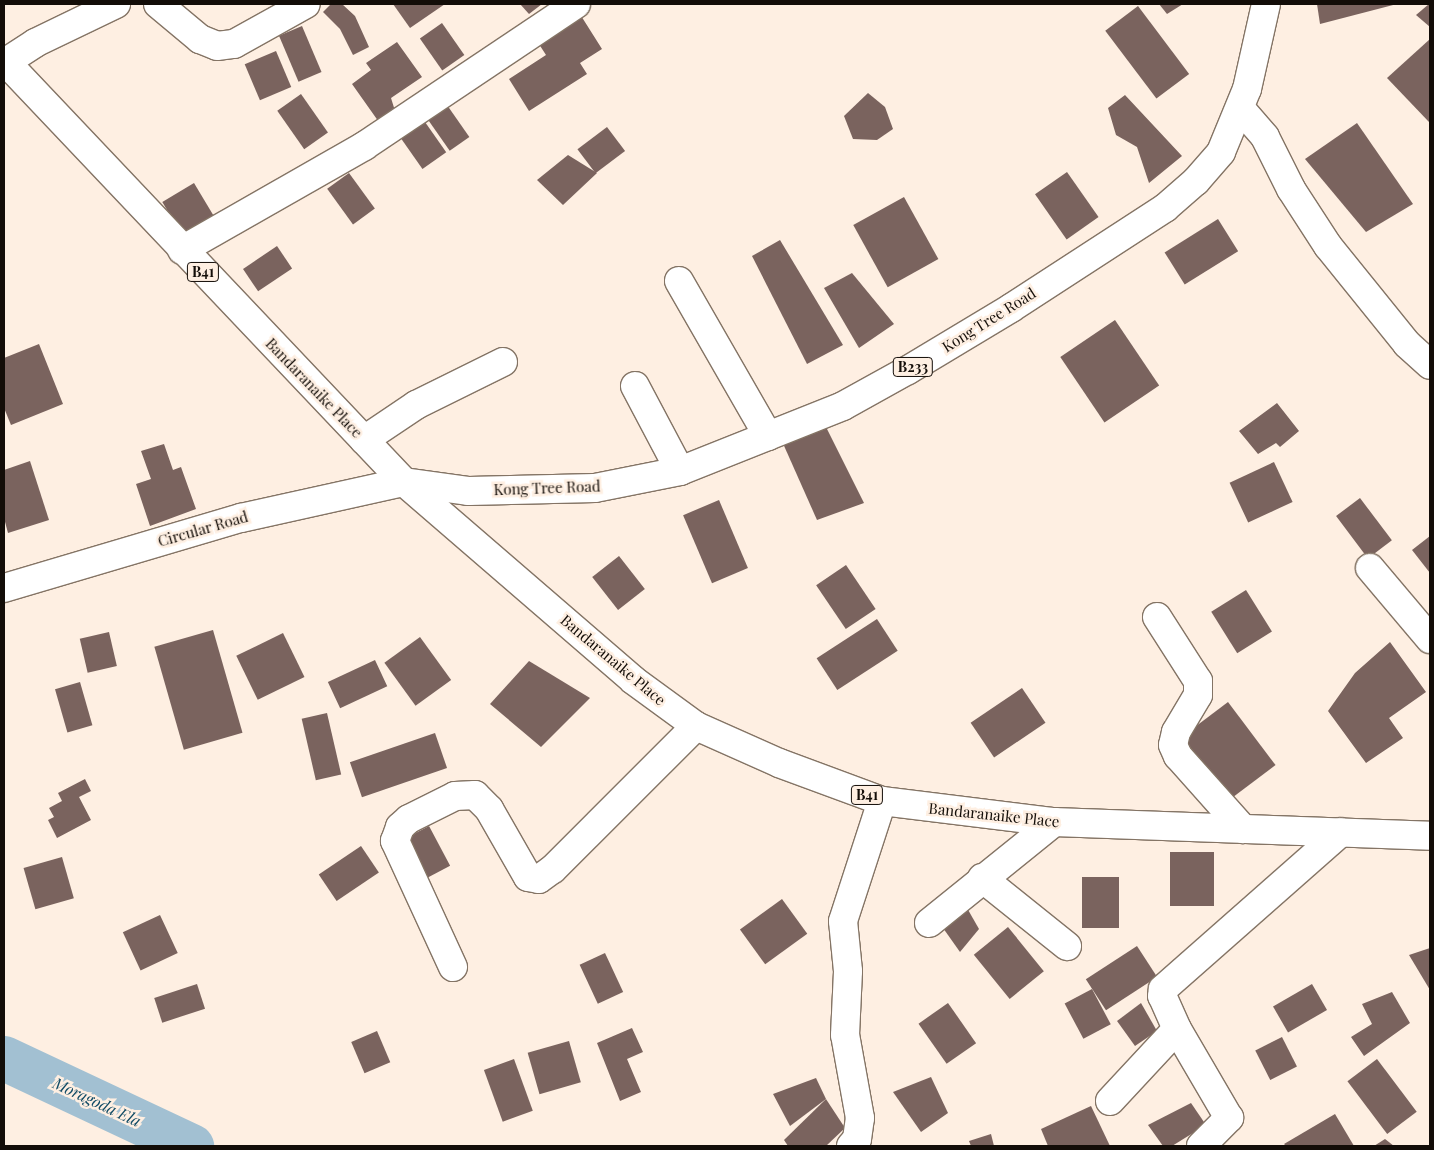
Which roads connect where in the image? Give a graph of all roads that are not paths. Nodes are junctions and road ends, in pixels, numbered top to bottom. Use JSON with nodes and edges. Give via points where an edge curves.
{"nodes":[{"id":1,"x":116,"y":4,"type":"edge"},
{"id":2,"x":158,"y":4,"type":"edge"},
{"id":3,"x":306,"y":4,"type":"edge"},
{"id":4,"x":576,"y":4,"type":"edge"},
{"id":5,"x":1266,"y":4,"type":"edge"},
{"id":6,"x":5,"y":61,"type":"edge"},
{"id":7,"x":1240,"y":108,"type":"junction"},
{"id":8,"x":182,"y":250,"type":"junction"},
{"id":9,"x":679,"y":281,"type":"dead end"},
{"id":10,"x":503,"y":362,"type":"dead end"},
{"id":11,"x":1430,"y":365,"type":"edge"},
{"id":12,"x":634,"y":386,"type":"dead end"},
{"id":13,"x":768,"y":436,"type":"junction"},
{"id":14,"x":364,"y":440,"type":"junction"},
{"id":15,"x":680,"y":471,"type":"junction"},
{"id":16,"x":404,"y":482,"type":"junction"},
{"id":17,"x":1370,"y":568,"type":"dead end"},
{"id":18,"x":4,"y":588,"type":"edge"},
{"id":19,"x":1157,"y":617,"type":"dead end"},
{"id":20,"x":1430,"y":639,"type":"edge"},
{"id":21,"x":696,"y":726,"type":"junction"},
{"id":22,"x":882,"y":801,"type":"junction"},
{"id":23,"x":1054,"y":822,"type":"junction"},
{"id":24,"x":1243,"y":829,"type":"junction"},
{"id":25,"x":1340,"y":832,"type":"junction"},
{"id":26,"x":1430,"y":836,"type":"edge"},
{"id":27,"x":982,"y":878,"type":"junction"},
{"id":28,"x":929,"y":923,"type":"dead end"},
{"id":29,"x":1067,"y":946,"type":"dead end"},
{"id":30,"x":453,"y":967,"type":"dead end"},
{"id":31,"x":1178,"y":1029,"type":"junction"},
{"id":32,"x":1110,"y":1101,"type":"dead end"},
{"id":33,"x":851,"y":1146,"type":"edge"},
{"id":34,"x":1200,"y":1146,"type":"edge"}],
"edges":[{"from":1,"to":6,"type":"street","via":[[42,39]]},
{"from":2,"to":3,"type":"street","via":[[200,39],[217,46],[234,44]]},
{"from":4,"to":8,"type":"street","via":[[364,146]]},
{"from":5,"to":7,"type":"street","name":"Kong Tree Road","number":"B233"},
{"from":6,"to":8,"type":"street","name":"Bandaranaike Place","number":"B41"},
{"from":7,"to":11,"type":"street","via":[[1265,137],[1291,190],[1328,246],[1408,344]]},
{"from":7,"to":13,"type":"street","name":"Kong Tree Road","number":"B233","via":[[1221,152],[1196,181],[1165,208],[908,370],[843,406]]},
{"from":8,"to":14,"type":"street","name":"Bandaranaike Place","number":"B41"},
{"from":9,"to":13,"type":"street"},
{"from":10,"to":14,"type":"street","via":[[416,404]]},
{"from":12,"to":15,"type":"street"},
{"from":13,"to":15,"type":"street","name":"Kong Tree Road","number":"B233"},
{"from":14,"to":16,"type":"street","name":"Bandaranaike Place","number":"B41"},
{"from":15,"to":16,"type":"street","name":"Kong Tree Road","number":"B233","via":[[595,488],[469,491]]},
{"from":16,"to":18,"type":"street","name":"Circular Road","via":[[241,518]]},
{"from":16,"to":21,"type":"street","name":"Bandaranaike Place","number":"B41","via":[[633,680]]},
{"from":17,"to":20,"type":"street"},
{"from":19,"to":24,"type":"street","via":[[1198,681],[1198,694],[1176,732],[1173,744],[1178,756]]},
{"from":21,"to":22,"type":"street","name":"Bandaranaike Place","number":"B41","via":[[779,763]]},
{"from":21,"to":30,"type":"street","via":[[553,869],[539,879],[528,877],[489,809],[475,795],[455,796],[409,819],[400,827],[395,840]]},
{"from":22,"to":23,"type":"street","name":"Bandaranaike Place","number":"B41"},
{"from":22,"to":33,"type":"street","via":[[843,921],[848,971],[845,1035],[860,1118],[857,1139]]},
{"from":23,"to":24,"type":"street","name":"Bandaranaike Place","number":"B41"},
{"from":23,"to":27,"type":"street"},
{"from":24,"to":25,"type":"street","name":"Bandaranaike Place","number":"B41"},
{"from":25,"to":26,"type":"street","name":"Bandaranaike Place","number":"B41"},
{"from":25,"to":31,"type":"street","via":[[1163,989],[1162,996]]},
{"from":27,"to":28,"type":"street"},
{"from":27,"to":29,"type":"street"},
{"from":31,"to":32,"type":"street"},
{"from":31,"to":34,"type":"street","via":[[1229,1118]]}]}
